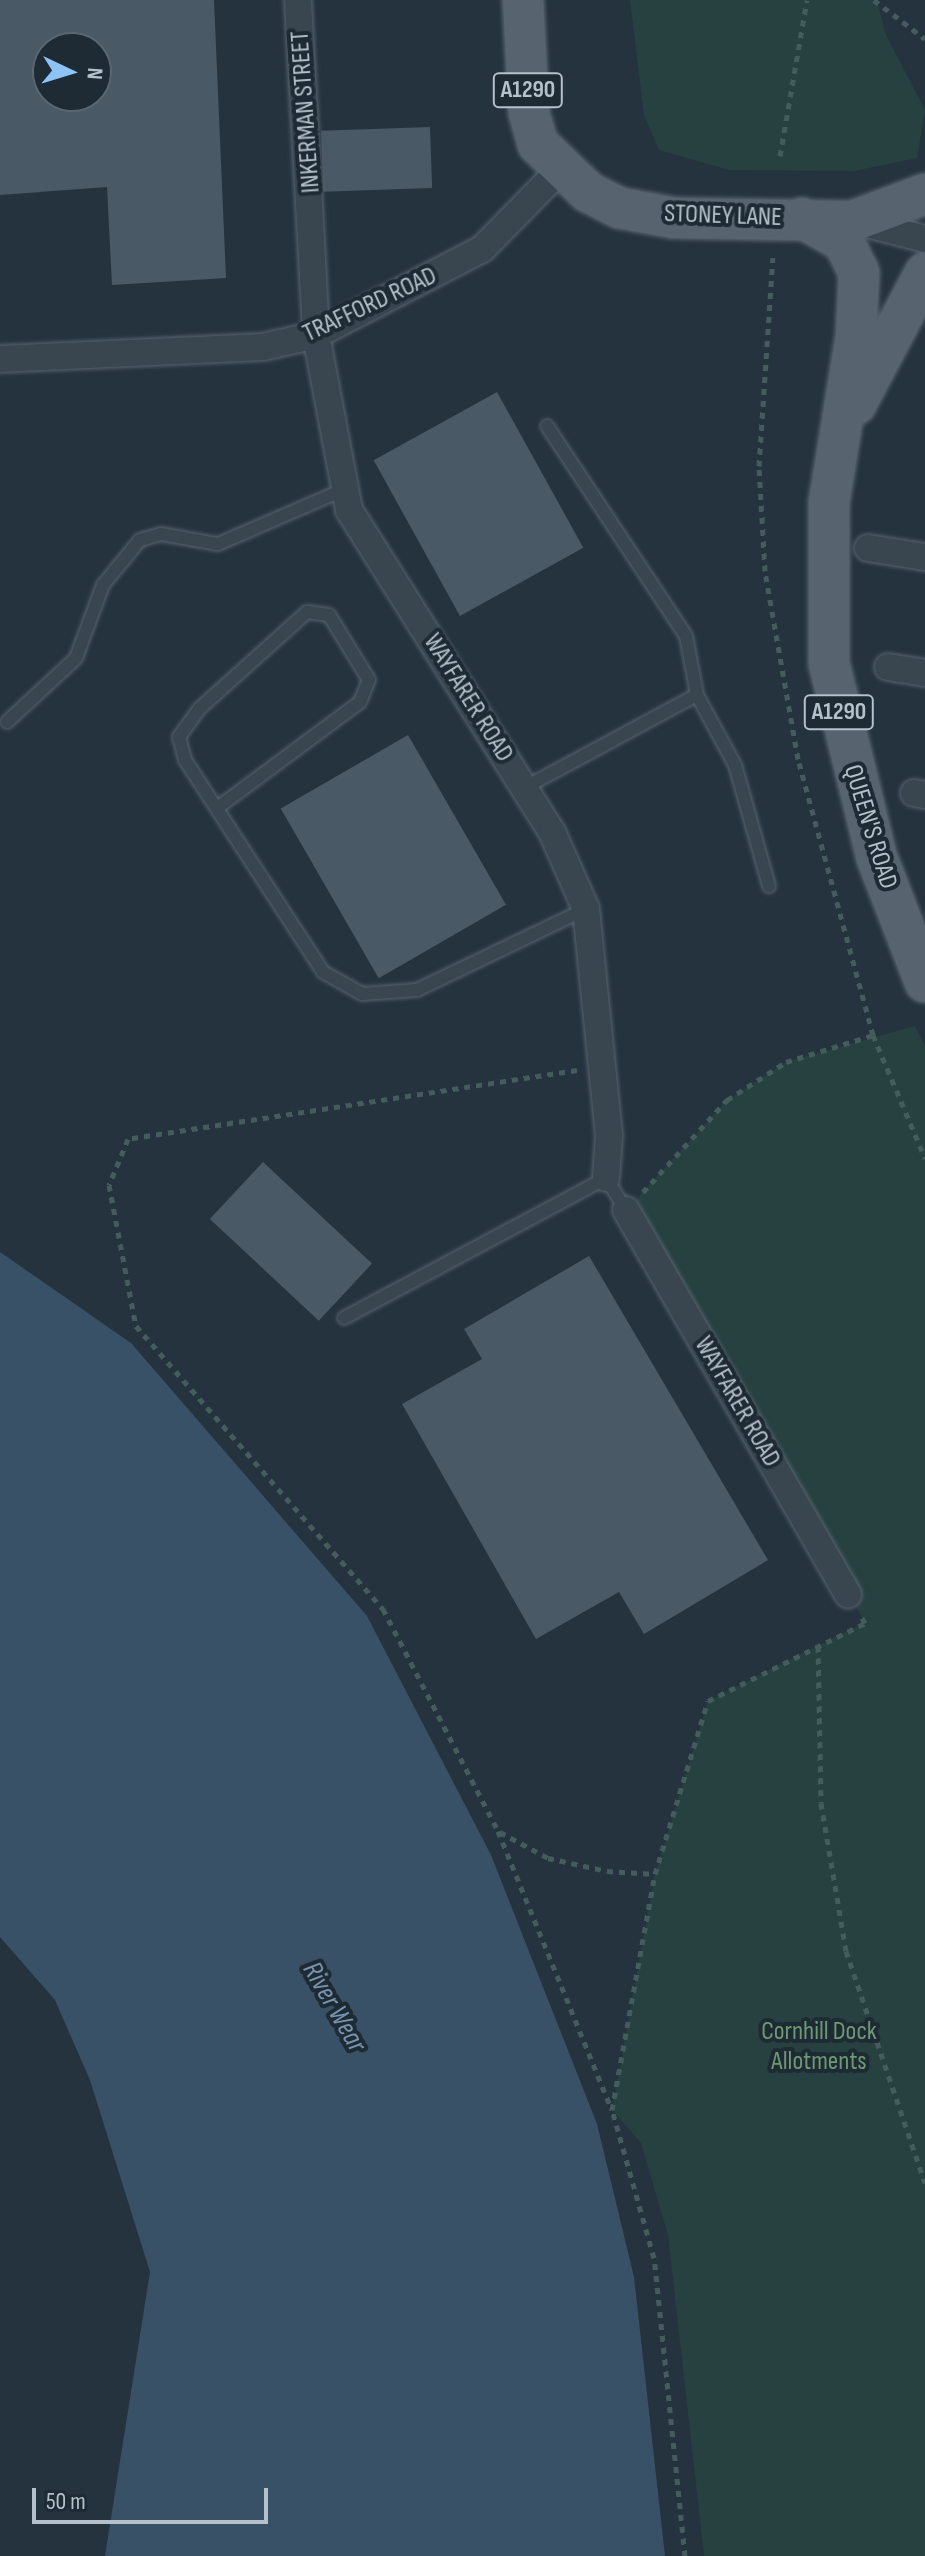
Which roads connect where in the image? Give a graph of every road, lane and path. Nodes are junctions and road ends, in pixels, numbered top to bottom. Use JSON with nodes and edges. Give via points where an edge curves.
{"nodes":[{"id":1,"x":298,"y":0,"type":"edge"},
{"id":2,"x":523,"y":0,"type":"edge"},
{"id":3,"x":807,"y":0,"type":"edge"},
{"id":4,"x":874,"y":0,"type":"edge"},
{"id":5,"x":925,"y":39,"type":"edge"},
{"id":6,"x":780,"y":156,"type":"dead end"},
{"id":7,"x":559,"y":171,"type":"junction"},
{"id":8,"x":925,"y":194,"type":"edge"},
{"id":9,"x":802,"y":218,"type":"junction"},
{"id":10,"x":853,"y":221,"type":"junction"},
{"id":11,"x":314,"y":224,"type":"joint"},
{"id":12,"x":925,"y":239,"type":"edge"},
{"id":13,"x":773,"y":257,"type":"dead end"},
{"id":14,"x":925,"y":273,"type":"edge"},
{"id":15,"x":316,"y":335,"type":"junction"},
{"id":16,"x":0,"y":359,"type":"edge"},
{"id":17,"x":547,"y":426,"type":"dead end"},
{"id":18,"x":843,"y":430,"type":"junction"},
{"id":19,"x":345,"y":489,"type":"junction"},
{"id":20,"x":868,"y":548,"type":"dead end"},
{"id":21,"x":925,"y":557,"type":"edge"},
{"id":22,"x":888,"y":667,"type":"dead end"},
{"id":23,"x":925,"y":673,"type":"edge"},
{"id":24,"x":697,"y":695,"type":"junction"},
{"id":25,"x":7,"y":722,"type":"dead end"},
{"id":26,"x":524,"y":788,"type":"junction"},
{"id":27,"x":220,"y":806,"type":"junction"},
{"id":28,"x":769,"y":886,"type":"dead end"},
{"id":29,"x":586,"y":909,"type":"junction"},
{"id":30,"x":925,"y":982,"type":"edge"},
{"id":31,"x":873,"y":1035,"type":"junction"},
{"id":32,"x":602,"y":1066,"type":"junction"},
{"id":33,"x":925,"y":1158,"type":"edge"},
{"id":34,"x":606,"y":1178,"type":"junction"},
{"id":35,"x":626,"y":1210,"type":"junction"},
{"id":36,"x":344,"y":1318,"type":"dead end"},
{"id":37,"x":848,"y":1594,"type":"joint"},
{"id":38,"x":818,"y":1646,"type":"junction"},
{"id":39,"x":498,"y":1831,"type":"junction"},
{"id":40,"x":655,"y":1874,"type":"junction"},
{"id":41,"x":612,"y":2110,"type":"junction"},
{"id":42,"x":925,"y":2183,"type":"edge"},
{"id":43,"x":685,"y":2556,"type":"edge"}],
"edges":[{"from":1,"to":11,"type":"street","name":"INKERMAN STREET"},
{"from":2,"to":7,"type":"main road","number":"A1290","via":[[529,113],[538,144]]},
{"from":3,"to":6,"type":"path"},
{"from":4,"to":5,"type":"path"},
{"from":7,"to":9,"type":"main road","name":"STONEY LANE","number":"A1290","via":[[620,208],[674,218]]},
{"from":7,"to":15,"type":"street","name":"TRAFFORD ROAD","via":[[482,249]]},
{"from":8,"to":10,"type":"main road","number":"A1290"},
{"from":9,"to":10,"type":"main road","number":"A1290"},
{"from":9,"to":18,"type":"main road","number":"A1290","via":[[844,242],[859,273]]},
{"from":10,"to":12,"type":"street"},
{"from":11,"to":15,"type":"street","name":"WAYFARER ROAD"},
{"from":13,"to":31,"type":"path","via":[[759,466],[765,571],[798,759]]},
{"from":14,"to":18,"type":"main road","number":"A1290"},
{"from":15,"to":16,"type":"street","name":"TRAFFORD ROAD","via":[[263,347]]},
{"from":15,"to":19,"type":"street","name":"WAYFARER ROAD"},
{"from":17,"to":24,"type":"lane","via":[[686,636]]},
{"from":18,"to":30,"type":"main road","name":"QUEEN'S ROAD","number":"A1290","via":[[825,555],[829,663],[877,858]]},
{"from":19,"to":25,"type":"lane","via":[[218,544],[161,534],[140,540],[103,585],[76,658]]},
{"from":19,"to":26,"type":"street","name":"WAYFARER ROAD","via":[[349,510]]},
{"from":20,"to":21,"type":"street"},
{"from":22,"to":23,"type":"street"},
{"from":24,"to":26,"type":"lane"},
{"from":24,"to":28,"type":"lane","via":[[735,765]]},
{"from":26,"to":29,"type":"street","name":"WAYFARER ROAD","via":[[552,832]]},
{"from":27,"to":27,"type":"lane","via":[[185,760],[179,737],[200,708],[307,612],[329,615],[369,680],[360,702]]},
{"from":27,"to":29,"type":"lane","via":[[323,972],[362,994],[417,990]]},
{"from":29,"to":32,"type":"street","name":"WAYFARER ROAD"},
{"from":31,"to":33,"type":"path"},
{"from":31,"to":35,"type":"path","via":[[786,1062],[727,1100]]},
{"from":32,"to":34,"type":"street","name":"WAYFARER ROAD"},
{"from":32,"to":39,"type":"path","via":[[128,1139],[109,1185],[136,1326],[383,1609]]},
{"from":34,"to":35,"type":"lane"},
{"from":34,"to":36,"type":"lane"},
{"from":35,"to":37,"type":"street","name":"WAYFARER ROAD"},
{"from":37,"to":38,"type":"path","via":[[865,1623]]},
{"from":38,"to":40,"type":"path","via":[[708,1701]]},
{"from":38,"to":42,"type":"path","via":[[821,1803],[846,1951]]},
{"from":39,"to":40,"type":"path","via":[[548,1858],[607,1871]]},
{"from":39,"to":41,"type":"path"},
{"from":40,"to":41,"type":"path"},
{"from":41,"to":43,"type":"path","via":[[654,2258]]}]}
